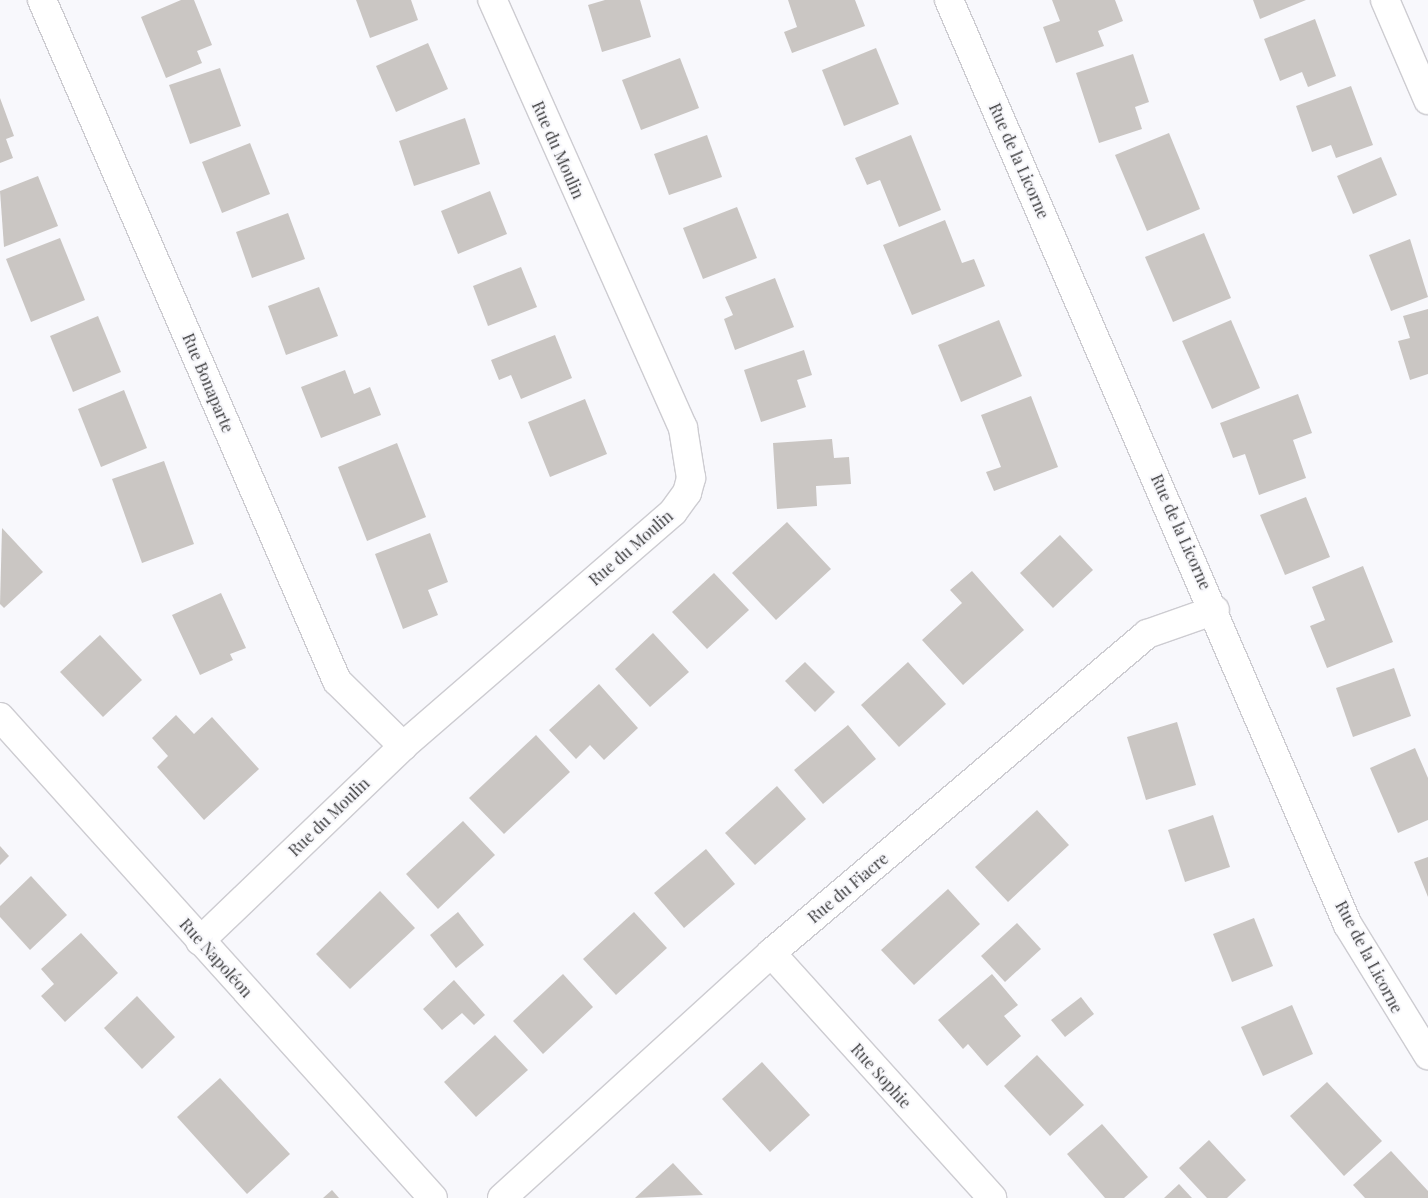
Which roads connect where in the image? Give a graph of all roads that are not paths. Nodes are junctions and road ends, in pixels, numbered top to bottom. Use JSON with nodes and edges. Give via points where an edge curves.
{"nodes":[{"id":1,"x":42,"y":0,"type":"edge"},
{"id":2,"x":492,"y":0,"type":"edge"},
{"id":3,"x":948,"y":0,"type":"edge"},
{"id":4,"x":1385,"y":0,"type":"edge"},
{"id":5,"x":1419,"y":55,"type":"edge"},
{"id":6,"x":1428,"y":100,"type":"edge"},
{"id":7,"x":1215,"y":610,"type":"junction"},
{"id":8,"x":0,"y":717,"type":"edge"},
{"id":9,"x":403,"y":746,"type":"junction"},
{"id":10,"x":200,"y":941,"type":"junction"},
{"id":11,"x":771,"y":953,"type":"junction"},
{"id":12,"x":1428,"y":1055,"type":"edge"},
{"id":13,"x":432,"y":1198,"type":"edge"},
{"id":14,"x":502,"y":1198,"type":"edge"},
{"id":15,"x":992,"y":1198,"type":"edge"}],
"edges":[{"from":1,"to":9,"type":"street","name":"Rue Bonaparte","via":[[337,681]]},
{"from":2,"to":9,"type":"street","name":"Rue du Moulin","via":[[682,428],[691,478],[673,512]]},
{"from":3,"to":7,"type":"street","name":"Rue de la Licorne"},
{"from":4,"to":5,"type":"street"},
{"from":5,"to":6,"type":"street"},
{"from":7,"to":11,"type":"street","name":"Rue du Fiacre","via":[[1147,634]]},
{"from":7,"to":12,"type":"street","name":"Rue de la Licorne","via":[[1348,925]]},
{"from":8,"to":10,"type":"street","name":"Rue Napoléon"},
{"from":9,"to":10,"type":"street","name":"Rue du Moulin"},
{"from":10,"to":13,"type":"street","name":"Rue Napoléon"},
{"from":11,"to":14,"type":"street","name":"Rue du Fiacre"},
{"from":11,"to":15,"type":"street","name":"Rue Sophie"}]}
